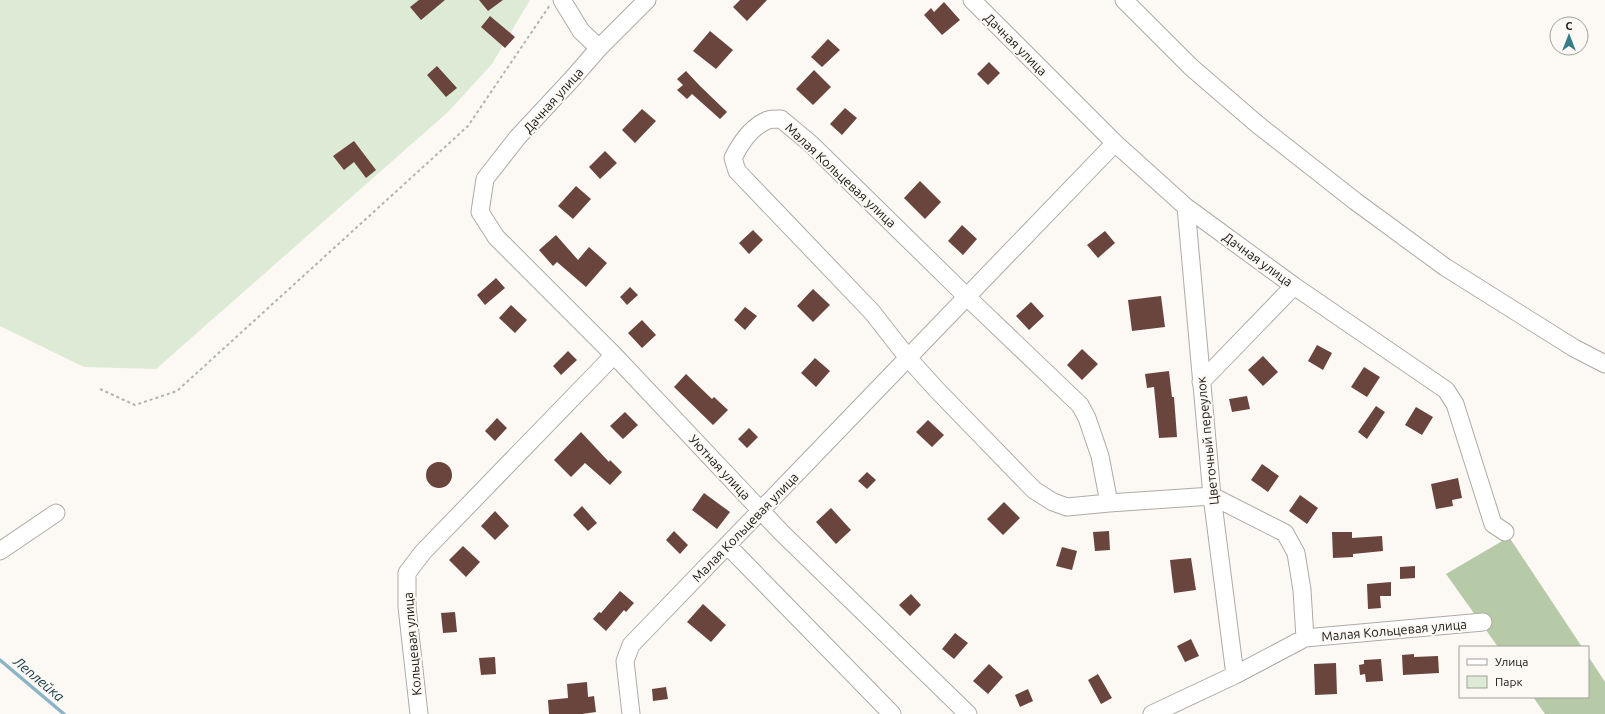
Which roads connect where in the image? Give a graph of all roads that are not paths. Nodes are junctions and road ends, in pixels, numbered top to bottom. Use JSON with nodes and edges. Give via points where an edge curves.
{"nodes":[{"id":1,"x":562,"y":0,"type":"edge"},
{"id":2,"x":647,"y":0,"type":"edge"},
{"id":3,"x":972,"y":0,"type":"edge"},
{"id":4,"x":1124,"y":0,"type":"edge"},
{"id":5,"x":598,"y":48,"type":"junction"},
{"id":6,"x":1115,"y":143,"type":"junction"},
{"id":7,"x":1186,"y":207,"type":"junction"},
{"id":8,"x":480,"y":212,"type":"joint"},
{"id":9,"x":1294,"y":286,"type":"junction"},
{"id":10,"x":966,"y":297,"type":"junction"},
{"id":11,"x":614,"y":355,"type":"junction"},
{"id":12,"x":908,"y":358,"type":"junction"},
{"id":13,"x":1605,"y":364,"type":"edge"},
{"id":14,"x":1201,"y":382,"type":"junction"},
{"id":15,"x":1212,"y":496,"type":"junction"},
{"id":16,"x":1108,"y":503,"type":"junction"},
{"id":17,"x":760,"y":510,"type":"junction"},
{"id":18,"x":56,"y":513,"type":"dead end"},
{"id":19,"x":1505,"y":532,"type":"dead end"},
{"id":20,"x":727,"y":545,"type":"junction"},
{"id":21,"x":0,"y":551,"type":"edge"},
{"id":22,"x":1483,"y":622,"type":"dead end"},
{"id":23,"x":1305,"y":638,"type":"junction"},
{"id":24,"x":1235,"y":675,"type":"junction"},
{"id":25,"x":419,"y":714,"type":"edge"},
{"id":26,"x":631,"y":714,"type":"edge"},
{"id":27,"x":892,"y":714,"type":"edge"},
{"id":28,"x":968,"y":714,"type":"edge"},
{"id":29,"x":1152,"y":714,"type":"edge"}],
"edges":[{"from":1,"to":5,"type":"street","via":[[581,31]]},
{"from":2,"to":5,"type":"street","name":"Дачная улица"},
{"from":3,"to":6,"type":"street","name":"Дачная улица"},
{"from":4,"to":13,"type":"street","via":[[1197,72],[1257,124],[1355,201],[1445,267],[1574,348]]},
{"from":5,"to":8,"type":"street","name":"Дачная улица","via":[[484,179]]},
{"from":6,"to":7,"type":"street","name":"Дачная улица"},
{"from":6,"to":10,"type":"street","name":"Малая Кольцевая улица"},
{"from":7,"to":9,"type":"street","name":"Дачная улица"},
{"from":7,"to":14,"type":"street","name":"Цветочный переулок"},
{"from":8,"to":11,"type":"street","name":"Уютная улица","via":[[496,238]]},
{"from":9,"to":14,"type":"street"},
{"from":9,"to":19,"type":"street","name":"Дачная улица","via":[[1446,390],[1455,404],[1493,524]]},
{"from":10,"to":12,"type":"street","name":"Малая Кольцевая улица"},
{"from":10,"to":12,"type":"street","name":"Малая Кольцевая улица","via":[[790,126],[781,119],[769,119],[757,126],[739,146],[733,158],[737,171],[872,312]]},
{"from":10,"to":16,"type":"street","name":"Малая Кольцевая улица","via":[[1080,405],[1100,456]]},
{"from":11,"to":17,"type":"street","name":"Уютная улица"},
{"from":11,"to":25,"type":"street","name":"Кольцевая улица","via":[[423,552],[407,573],[407,607]]},
{"from":12,"to":16,"type":"street","name":"Малая Кольцевая улица","via":[[1034,490],[1052,502],[1067,507]]},
{"from":12,"to":17,"type":"street","name":"Малая Кольцевая улица"},
{"from":14,"to":15,"type":"street","name":"Цветочный переулок"},
{"from":15,"to":16,"type":"street","name":"Малая Кольцевая улица"},
{"from":15,"to":23,"type":"street","name":"Малая Кольцевая улица","via":[[1285,533],[1296,552],[1302,590]]},
{"from":15,"to":24,"type":"street","name":"Цветочный переулок"},
{"from":17,"to":20,"type":"street","name":"Малая Кольцевая улица"},
{"from":17,"to":28,"type":"street","name":"Уютная улица"},
{"from":18,"to":21,"type":"street"},
{"from":20,"to":26,"type":"street","name":"Малая Кольцевая улица","via":[[630,645],[625,661]]},
{"from":20,"to":27,"type":"street"},
{"from":22,"to":23,"type":"street","name":"Малая Кольцевая улица"},
{"from":23,"to":24,"type":"street","name":"Малая Кольцевая улица"},
{"from":24,"to":29,"type":"street","name":"Малая Кольцевая улица"}]}
